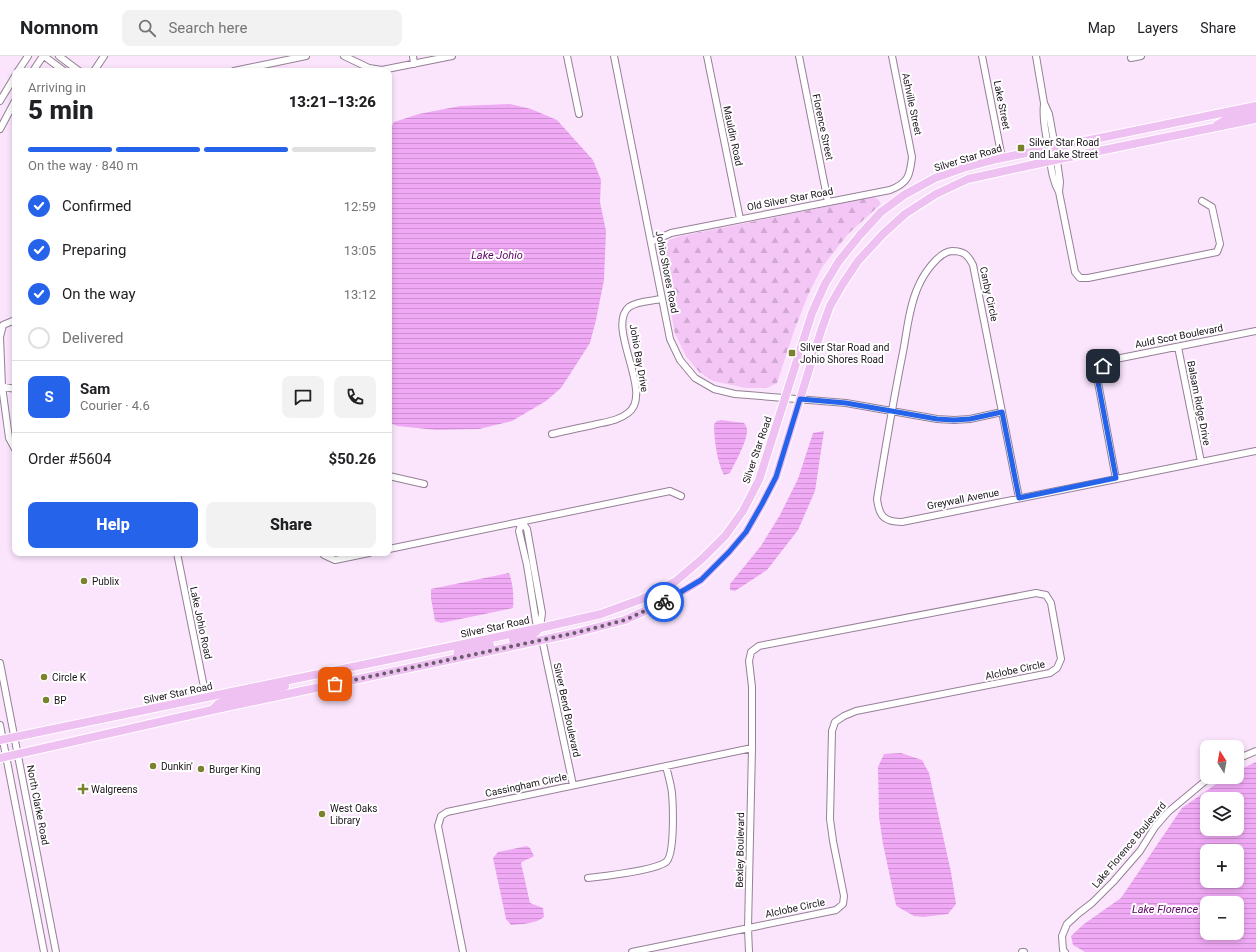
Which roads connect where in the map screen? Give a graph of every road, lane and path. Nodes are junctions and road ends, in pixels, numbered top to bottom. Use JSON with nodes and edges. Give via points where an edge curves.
{"nodes":[{"id":1,"x":28,"y":56,"type":"edge"},
{"id":2,"x":43,"y":56,"type":"edge"},
{"id":3,"x":59,"y":56,"type":"edge"},
{"id":4,"x":104,"y":56,"type":"edge"},
{"id":5,"x":306,"y":56,"type":"edge"},
{"id":6,"x":344,"y":56,"type":"edge"},
{"id":7,"x":413,"y":56,"type":"edge"},
{"id":8,"x":452,"y":56,"type":"edge"},
{"id":9,"x":567,"y":56,"type":"edge"},
{"id":10,"x":614,"y":56,"type":"edge"},
{"id":11,"x":707,"y":56,"type":"edge"},
{"id":12,"x":798,"y":56,"type":"edge"},
{"id":13,"x":892,"y":56,"type":"edge"},
{"id":14,"x":982,"y":56,"type":"edge"},
{"id":15,"x":1036,"y":56,"type":"edge"},
{"id":16,"x":1141,"y":56,"type":"edge"},
{"id":17,"x":1131,"y":58,"type":"dead end"},
{"id":18,"x":414,"y":64,"type":"junction"},
{"id":19,"x":20,"y":68,"type":"edge"},
{"id":20,"x":35,"y":68,"type":"edge"},
{"id":21,"x":60,"y":68,"type":"edge"},
{"id":22,"x":75,"y":68,"type":"edge"},
{"id":23,"x":96,"y":68,"type":"edge"},
{"id":24,"x":248,"y":68,"type":"edge"},
{"id":25,"x":369,"y":68,"type":"edge"},
{"id":26,"x":392,"y":68,"type":"edge"},
{"id":27,"x":12,"y":81,"type":"edge"},
{"id":28,"x":0,"y":101,"type":"edge"},
{"id":29,"x":1256,"y":106,"type":"edge"},
{"id":30,"x":12,"y":107,"type":"edge"},
{"id":31,"x":1256,"y":113,"type":"edge"},
{"id":32,"x":579,"y":114,"type":"dead end"},
{"id":33,"x":1256,"y":119,"type":"edge"},
{"id":34,"x":0,"y":129,"type":"edge"},
{"id":35,"x":1211,"y":129,"type":"junction"},
{"id":36,"x":1052,"y":147,"type":"junction"},
{"id":37,"x":912,"y":157,"type":"joint"},
{"id":38,"x":1002,"y":158,"type":"junction"},
{"id":39,"x":1054,"y":160,"type":"junction"},
{"id":40,"x":1202,"y":201,"type":"dead end"},
{"id":41,"x":828,"y":202,"type":"junction"},
{"id":42,"x":740,"y":219,"type":"junction"},
{"id":43,"x":651,"y":242,"type":"junction"},
{"id":44,"x":662,"y":299,"type":"junction"},
{"id":45,"x":12,"y":321,"type":"edge"},
{"id":46,"x":1256,"y":331,"type":"edge"},
{"id":47,"x":1178,"y":346,"type":"junction"},
{"id":48,"x":1,"y":386,"type":"edge"},
{"id":49,"x":12,"y":388,"type":"edge"},
{"id":50,"x":785,"y":398,"type":"junction"},
{"id":51,"x":800,"y":399,"type":"junction"},
{"id":52,"x":892,"y":411,"type":"junction"},
{"id":53,"x":1002,"y":412,"type":"junction"},
{"id":54,"x":552,"y":434,"type":"dead end"},
{"id":55,"x":12,"y":444,"type":"edge"},
{"id":56,"x":1256,"y":452,"type":"edge"},
{"id":57,"x":1201,"y":462,"type":"junction"},
{"id":58,"x":392,"y":477,"type":"edge"},
{"id":59,"x":1116,"y":478,"type":"junction"},
{"id":60,"x":424,"y":484,"type":"dead end"},
{"id":61,"x":681,"y":496,"type":"dead end"},
{"id":62,"x":1019,"y":498,"type":"junction"},
{"id":63,"x":877,"y":499,"type":"joint"},
{"id":64,"x":522,"y":522,"type":"junction"},
{"id":65,"x":392,"y":548,"type":"edge"},
{"id":66,"x":178,"y":556,"type":"edge"},
{"id":67,"x":326,"y":556,"type":"edge"},
{"id":68,"x":354,"y":556,"type":"edge"},
{"id":69,"x":535,"y":574,"type":"junction"},
{"id":70,"x":528,"y":575,"type":"junction"},
{"id":71,"x":634,"y":602,"type":"junction"},
{"id":72,"x":538,"y":628,"type":"junction"},
{"id":73,"x":542,"y":639,"type":"junction"},
{"id":74,"x":458,"y":657,"type":"junction"},
{"id":75,"x":0,"y":663,"type":"edge"},
{"id":76,"x":320,"y":674,"type":"junction"},
{"id":77,"x":206,"y":697,"type":"junction"},
{"id":78,"x":212,"y":710,"type":"junction"},
{"id":79,"x":0,"y":725,"type":"edge"},
{"id":80,"x":15,"y":737,"type":"junction"},
{"id":81,"x":1,"y":740,"type":"edge"},
{"id":82,"x":752,"y":748,"type":"junction"},
{"id":83,"x":1256,"y":751,"type":"edge"},
{"id":84,"x":18,"y":754,"type":"junction"},
{"id":85,"x":1244,"y":756,"type":"edge"},
{"id":86,"x":3,"y":757,"type":"edge"},
{"id":87,"x":666,"y":766,"type":"junction"},
{"id":88,"x":1202,"y":784,"type":"edge"},
{"id":89,"x":573,"y":785,"type":"junction"},
{"id":90,"x":588,"y":878,"type":"dead end"},
{"id":91,"x":46,"y":899,"type":"junction"},
{"id":92,"x":34,"y":902,"type":"junction"},
{"id":93,"x":748,"y":928,"type":"junction"},
{"id":94,"x":44,"y":952,"type":"edge"},
{"id":95,"x":56,"y":952,"type":"edge"},
{"id":96,"x":463,"y":952,"type":"edge"},
{"id":97,"x":632,"y":952,"type":"edge"},
{"id":98,"x":749,"y":952,"type":"edge"},
{"id":99,"x":1065,"y":952,"type":"edge"}],
"edges":[{"from":1,"to":19,"type":"street"},
{"from":2,"to":20,"type":"street"},
{"from":2,"to":21,"type":"street"},
{"from":3,"to":22,"type":"street"},
{"from":4,"to":23,"type":"street"},
{"from":5,"to":24,"type":"street"},
{"from":6,"to":25,"type":"street"},
{"from":7,"to":18,"type":"street"},
{"from":8,"to":18,"type":"street"},
{"from":9,"to":32,"type":"street"},
{"from":10,"to":43,"type":"street","name":"Johio Shores Road"},
{"from":11,"to":42,"type":"street","name":"Mauldin Road"},
{"from":12,"to":41,"type":"street","name":"Florence Street"},
{"from":13,"to":37,"type":"street","name":"Ashville Street"},
{"from":14,"to":38,"type":"street","name":"Lake Street"},
{"from":15,"to":36,"type":"street","via":[[1044,103],[1049,114]]},
{"from":16,"to":17,"type":"street"},
{"from":18,"to":26,"type":"street"},
{"from":27,"to":28,"type":"street"},
{"from":29,"to":36,"type":"main road","name":"Silver Star Road"},
{"from":30,"to":34,"type":"street"},
{"from":31,"to":35,"type":"main road","via":[[1227,119]]},
{"from":33,"to":35,"type":"main road","name":"Silver Star Road"},
{"from":35,"to":39,"type":"main road","name":"Silver Star Road"},
{"from":36,"to":38,"type":"main road","name":"Silver Star Road"},
{"from":36,"to":39,"type":"street"},
{"from":37,"to":41,"type":"street","name":"Old Silver Star Road","via":[[909,175],[901,186]]},
{"from":38,"to":50,"type":"main road","name":"Silver Star Road","via":[[935,178],[904,195],[871,223],[839,261],[825,284],[812,313]]},
{"from":39,"to":40,"type":"street","via":[[1054,183],[1059,192],[1075,272],[1080,278],[1217,252],[1220,244],[1212,207]]},
{"from":39,"to":51,"type":"main road","name":"Silver Star Road","via":[[968,179],[936,194],[905,214],[883,234],[858,262],[830,306]]},
{"from":41,"to":42,"type":"street","name":"Old Silver Star Road"},
{"from":42,"to":43,"type":"street","name":"Old Silver Star Road","via":[[671,233]]},
{"from":43,"to":44,"type":"street","name":"Johio Shores Road"},
{"from":44,"to":50,"type":"street","name":"Johio Shores Road","via":[[670,339],[680,360],[695,378],[714,389],[735,394]]},
{"from":44,"to":54,"type":"street","name":"Johio Bay Drive","via":[[629,307],[623,315],[622,326],[636,389],[636,402],[629,413],[616,420]]},
{"from":45,"to":48,"type":"street","via":[[3,325],[1,332]]},
{"from":46,"to":47,"type":"street","name":"Auld Scot Boulevard"},
{"from":47,"to":57,"type":"street","name":"Balsam Ridge Drive"},
{"from":47,"to":59,"type":"street","name":"Auld Scot Boulevard","via":[[1111,360],[1103,366],[1097,377]]},
{"from":48,"to":49,"type":"street"},
{"from":48,"to":55,"type":"street"},
{"from":50,"to":51,"type":"street","name":"Johio Shores Road"},
{"from":50,"to":71,"type":"main road","name":"Silver Star Road","via":[[759,480],[726,536],[676,581]]},
{"from":51,"to":52,"type":"street","name":"Johio Shores Road"},
{"from":51,"to":73,"type":"main road","name":"Silver Star Road","via":[[776,477],[762,504],[746,532],[701,580],[669,600],[625,620]]},
{"from":52,"to":53,"type":"street","name":"Johio Shores Road","via":[[954,420]]},
{"from":52,"to":53,"type":"street","name":"Canby Circle","via":[[911,309],[918,287],[927,271],[941,255],[951,251],[962,252],[969,257],[973,265]]},
{"from":52,"to":63,"type":"street","name":"Canby Circle"},
{"from":53,"to":62,"type":"street","name":"Canby Circle"},
{"from":56,"to":57,"type":"street","name":"Greywall Avenue"},
{"from":57,"to":59,"type":"street","name":"Greywall Avenue"},
{"from":58,"to":60,"type":"street"},
{"from":59,"to":62,"type":"street","name":"Greywall Avenue"},
{"from":61,"to":64,"type":"street","via":[[670,491]]},
{"from":62,"to":63,"type":"street","name":"Greywall Avenue","via":[[902,522],[892,522],[882,516]]},
{"from":64,"to":65,"type":"street"},
{"from":64,"to":69,"type":"street","via":[[527,529]]},
{"from":64,"to":70,"type":"street","via":[[519,531]]},
{"from":66,"to":77,"type":"street","name":"Lake Johio Road"},
{"from":67,"to":68,"type":"street","via":[[335,560]]},
{"from":69,"to":70,"type":"street"},
{"from":69,"to":72,"type":"street","via":[[542,613]]},
{"from":70,"to":72,"type":"street"},
{"from":71,"to":72,"type":"main road","name":"Silver Star Road","via":[[601,614]]},
{"from":71,"to":73,"type":"main road","via":[[624,611],[555,628]]},
{"from":72,"to":74,"type":"main road","via":[[533,635],[458,652]]},
{"from":72,"to":76,"type":"main road","name":"Silver Star Road"},
{"from":73,"to":74,"type":"main road","name":"Silver Star Road"},
{"from":73,"to":89,"type":"street","name":"Silver Bend Boulevard"},
{"from":74,"to":78,"type":"main road","name":"Silver Star Road"},
{"from":75,"to":80,"type":"street","name":"North Clarke Road"},
{"from":76,"to":77,"type":"main road","name":"Silver Star Road"},
{"from":76,"to":78,"type":"main road","via":[[316,680],[227,700]]},
{"from":77,"to":80,"type":"main road","name":"Silver Star Road"},
{"from":78,"to":84,"type":"main road","name":"Silver Star Road"},
{"from":79,"to":81,"type":"street"},
{"from":80,"to":81,"type":"main road","name":"Silver Star Road"},
{"from":80,"to":84,"type":"street","name":"North Clarke Road"},
{"from":81,"to":86,"type":"street"},
{"from":82,"to":87,"type":"street","name":"Cassingham Circle"},
{"from":82,"to":93,"type":"street","name":"Bexley Boulevard"},
{"from":82,"to":93,"type":"street","name":"Alclobe Circle","via":[[752,687],[749,661],[751,652],[759,646],[1036,593],[1046,595],[1051,603],[1061,659],[1057,668],[1050,673],[856,711],[835,722],[832,731],[830,819],[844,896],[843,904],[836,910]]},
{"from":83,"to":85,"type":"street"},
{"from":84,"to":86,"type":"main road","name":"Silver Star Road"},
{"from":84,"to":91,"type":"street","name":"North Clarke Road"},
{"from":86,"to":92,"type":"street"},
{"from":87,"to":89,"type":"street","name":"Cassingham Circle"},
{"from":87,"to":90,"type":"street","via":[[672,792],[673,812],[672,851],[667,861],[656,867]]},
{"from":88,"to":99,"type":"street","name":"Lake Florence Boulevard","via":[[1168,812],[1140,851],[1113,882],[1067,924],[1062,936]]},
{"from":89,"to":96,"type":"street","name":"Cassingham Circle","via":[[447,812],[440,816],[438,826]]},
{"from":91,"to":92,"type":"street"},
{"from":91,"to":95,"type":"street","name":"North Clarke Road"},
{"from":92,"to":94,"type":"street"},
{"from":93,"to":97,"type":"street"},
{"from":93,"to":98,"type":"street","name":"Bexley Boulevard"}]}
